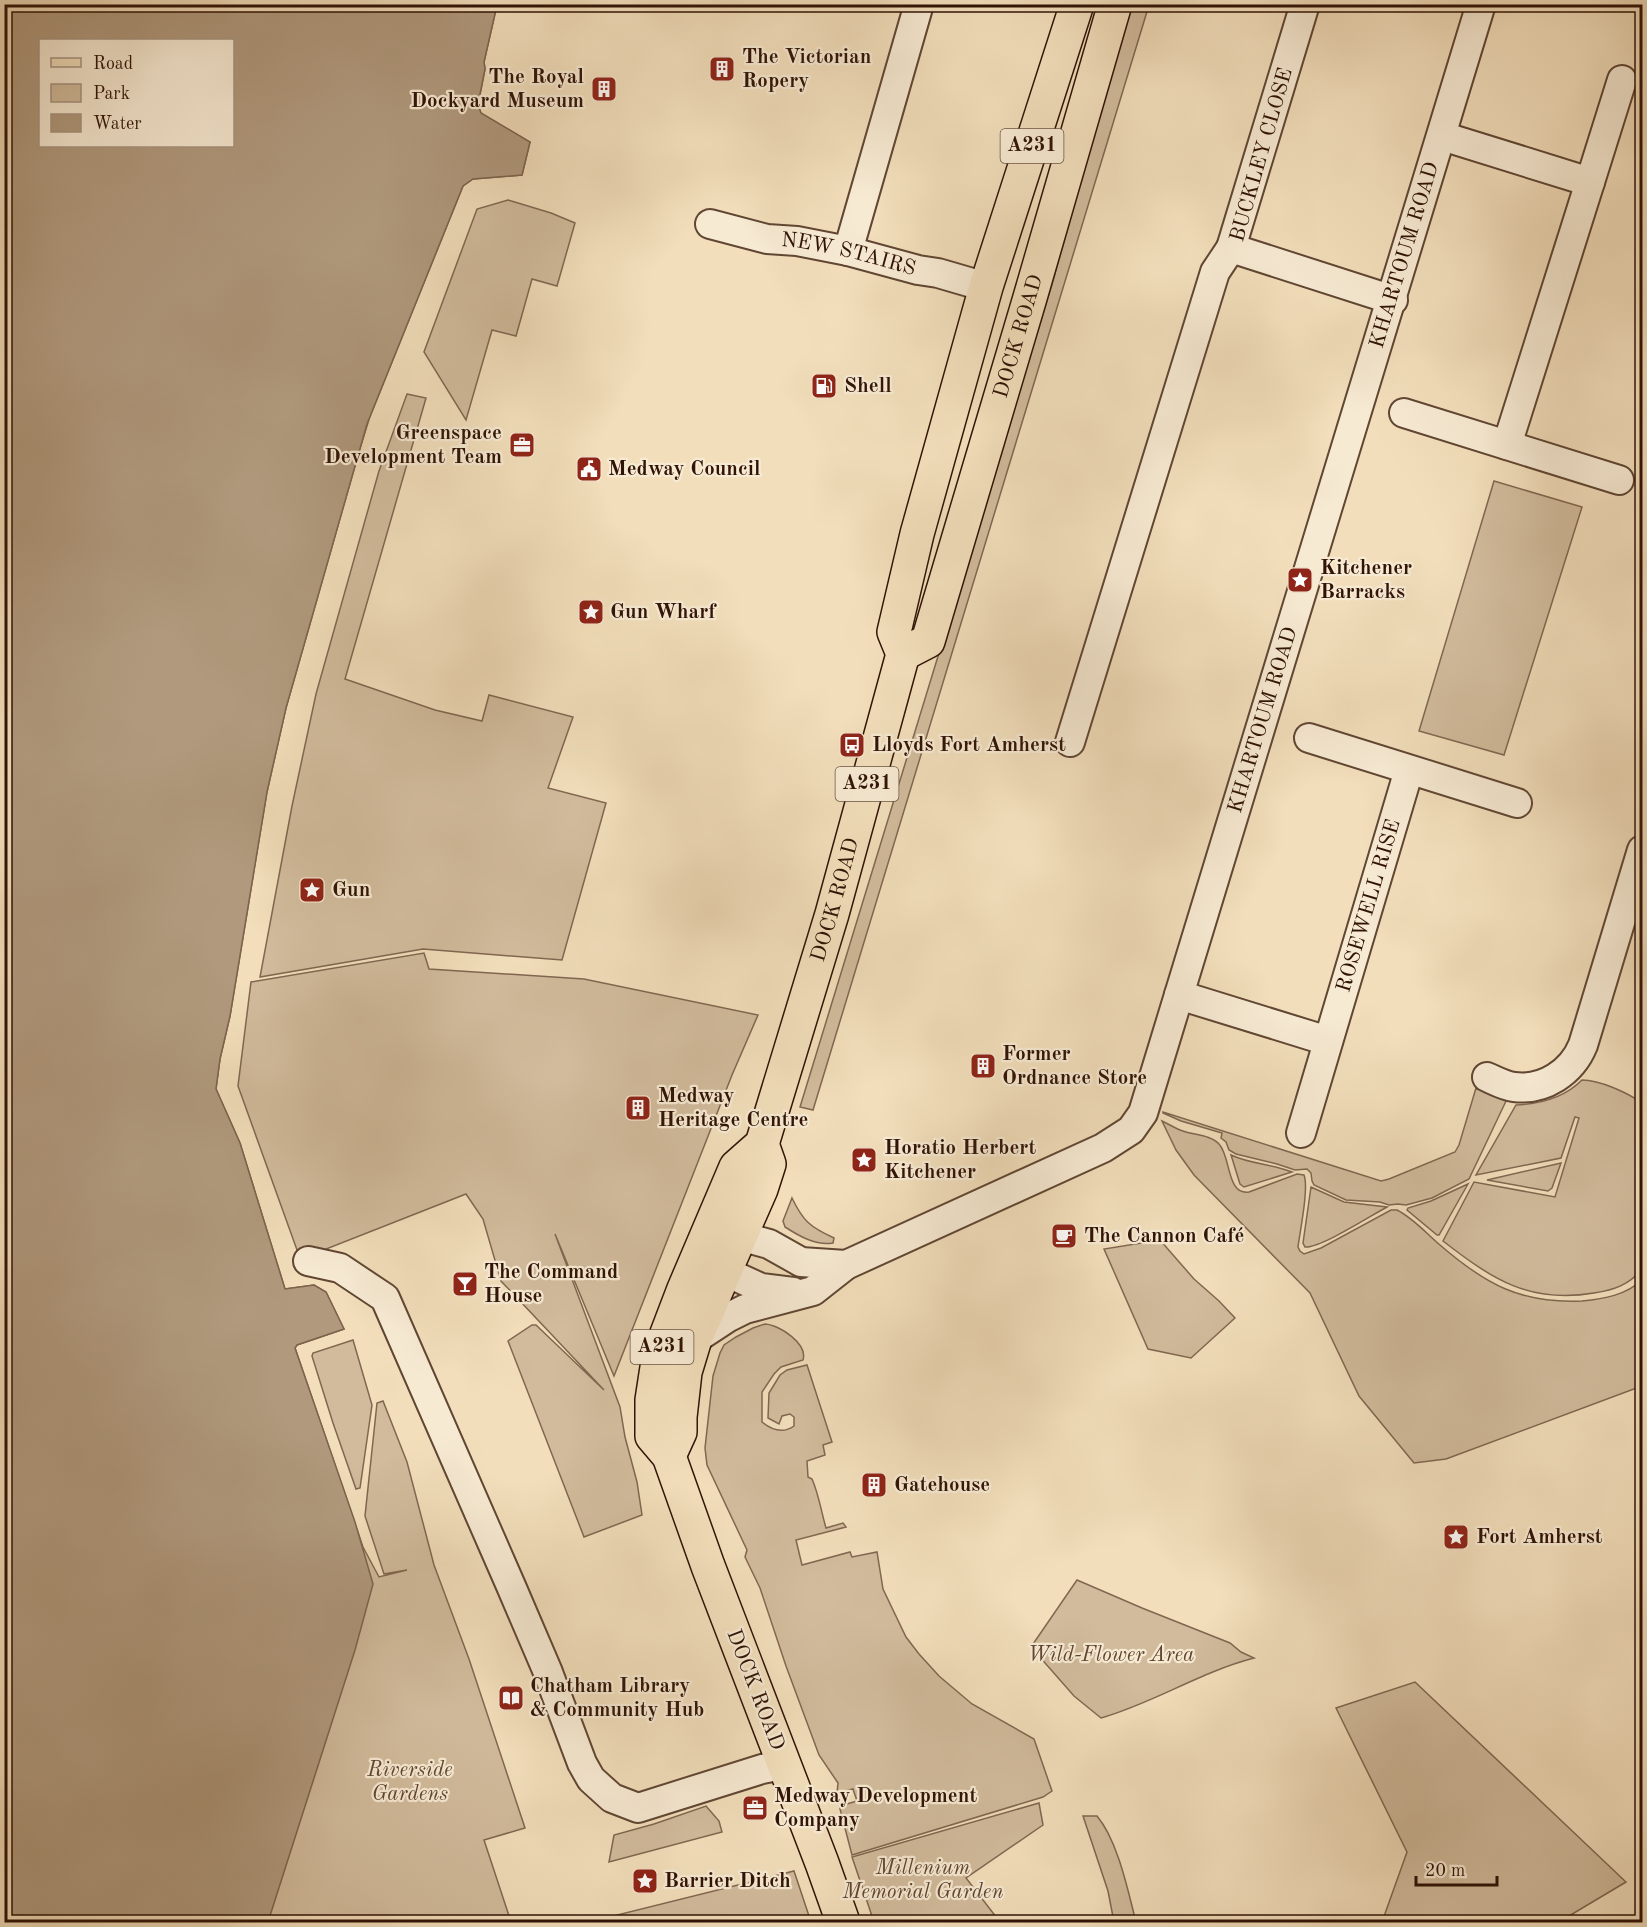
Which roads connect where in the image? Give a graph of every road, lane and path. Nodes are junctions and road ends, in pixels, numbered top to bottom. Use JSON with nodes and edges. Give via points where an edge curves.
{"nodes":[{"id":1,"x":919,"y":4,"type":"edge"},
{"id":2,"x":1077,"y":4,"type":"edge"},
{"id":3,"x":1115,"y":4,"type":"edge"},
{"id":4,"x":1305,"y":4,"type":"edge"},
{"id":5,"x":1481,"y":4,"type":"edge"},
{"id":6,"x":1622,"y":80,"type":"dead end"},
{"id":7,"x":1442,"y":136,"type":"junction"},
{"id":8,"x":1590,"y":182,"type":"junction"},
{"id":9,"x":710,"y":224,"type":"dead end"},
{"id":10,"x":1231,"y":248,"type":"junction"},
{"id":11,"x":848,"y":251,"type":"junction"},
{"id":12,"x":986,"y":287,"type":"junction"},
{"id":13,"x":1393,"y":300,"type":"junction"},
{"id":14,"x":1029,"y":301,"type":"junction"},
{"id":15,"x":1404,"y":413,"type":"dead end"},
{"id":16,"x":1507,"y":445,"type":"junction"},
{"id":17,"x":939,"y":452,"type":"junction"},
{"id":18,"x":980,"y":464,"type":"junction"},
{"id":19,"x":1619,"y":480,"type":"dead end"},
{"id":20,"x":903,"y":654,"type":"junction"},
{"id":21,"x":1309,"y":738,"type":"dead end"},
{"id":22,"x":1070,"y":742,"type":"dead end"},
{"id":23,"x":1409,"y":770,"type":"junction"},
{"id":24,"x":1517,"y":803,"type":"dead end"},
{"id":25,"x":1642,"y":850,"type":"edge"},
{"id":26,"x":1179,"y":995,"type":"junction"},
{"id":27,"x":1328,"y":1041,"type":"junction"},
{"id":28,"x":1487,"y":1077,"type":"dead end"},
{"id":29,"x":1300,"y":1133,"type":"dead end"},
{"id":30,"x":762,"y":1144,"type":"junction"},
{"id":31,"x":740,"y":1236,"type":"junction"},
{"id":32,"x":706,"y":1239,"type":"junction"},
{"id":33,"x":308,"y":1262,"type":"dead end"},
{"id":34,"x":846,"y":1265,"type":"junction"},
{"id":35,"x":726,"y":1272,"type":"junction"},
{"id":36,"x":813,"y":1291,"type":"junction"},
{"id":37,"x":695,"y":1339,"type":"junction"},
{"id":38,"x":669,"y":1456,"type":"junction"},
{"id":39,"x":783,"y":1764,"type":"junction"},
{"id":40,"x":843,"y":1923,"type":"edge"}],
"edges":[{"from":1,"to":11,"type":"street"},
{"from":2,"to":12,"type":"main road","name":"DOCK ROAD","number":"A231"},
{"from":3,"to":14,"type":"main road","name":"DOCK ROAD","number":"A231"},
{"from":4,"to":10,"type":"street","name":"BUCKLEY CLOSE"},
{"from":5,"to":7,"type":"street","name":"KHARTOUM ROAD"},
{"from":6,"to":8,"type":"street"},
{"from":7,"to":8,"type":"street"},
{"from":7,"to":13,"type":"street","name":"KHARTOUM ROAD"},
{"from":8,"to":16,"type":"street"},
{"from":9,"to":11,"type":"street","name":"NEW STAIRS","via":[[767,239]]},
{"from":10,"to":13,"type":"street","name":"BUCKLEY CLOSE"},
{"from":10,"to":22,"type":"street","via":[[1215,272]]},
{"from":11,"to":12,"type":"street","name":"NEW STAIRS"},
{"from":12,"to":14,"type":"main road"},
{"from":12,"to":17,"type":"main road","name":"DOCK ROAD","number":"A231"},
{"from":13,"to":26,"type":"street","name":"KHARTOUM ROAD"},
{"from":14,"to":18,"type":"main road","name":"DOCK ROAD","number":"A231"},
{"from":15,"to":16,"type":"street"},
{"from":16,"to":19,"type":"street"},
{"from":17,"to":18,"type":"main road"},
{"from":17,"to":20,"type":"main road","name":"DOCK ROAD","number":"A231","via":[[894,632]]},
{"from":18,"to":20,"type":"main road","name":"DOCK ROAD","number":"A231","via":[[928,640]]},
{"from":20,"to":30,"type":"main road","name":"DOCK ROAD","number":"A231","via":[[832,914]]},
{"from":21,"to":23,"type":"street"},
{"from":23,"to":24,"type":"street"},
{"from":23,"to":27,"type":"street","name":"ROSEWELL RISE"},
{"from":25,"to":28,"type":"street","via":[[1583,1045],[1572,1066],[1533,1087],[1509,1086]]},
{"from":26,"to":27,"type":"street"},
{"from":26,"to":34,"type":"street","name":"KHARTOUM ROAD","via":[[1143,1113],[1131,1130],[1103,1148]]},
{"from":27,"to":29,"type":"street","name":"ROSEWELL RISE"},
{"from":30,"to":31,"type":"main road","name":"DOCK ROAD","number":"A231","via":[[769,1164]]},
{"from":30,"to":32,"type":"main road","name":"DOCK ROAD","number":"A231","via":[[736,1167]]},
{"from":31,"to":32,"type":"street","name":"KHARTOUM ROAD"},
{"from":31,"to":34,"type":"street","name":"KHARTOUM ROAD","via":[[769,1244],[801,1262]]},
{"from":31,"to":35,"type":"main road","name":"DOCK ROAD","number":"A231"},
{"from":32,"to":35,"type":"street"},
{"from":32,"to":38,"type":"main road","name":"DOCK ROAD","number":"A231","via":[[675,1309],[658,1361],[652,1436]]},
{"from":33,"to":39,"type":"street","via":[[340,1268],[385,1298],[591,1779],[612,1798],[638,1808]]},
{"from":34,"to":36,"type":"street","name":"KHARTOUM ROAD"},
{"from":35,"to":36,"type":"street","via":[[761,1288]]},
{"from":35,"to":37,"type":"main road","name":"DOCK ROAD","number":"A231"},
{"from":36,"to":37,"type":"street","name":"KHARTOUM ROAD","via":[[745,1309]]},
{"from":37,"to":38,"type":"main road","name":"DOCK ROAD","number":"A231","via":[[685,1372],[680,1432]]},
{"from":38,"to":39,"type":"main road","name":"DOCK ROAD","number":"A231"},
{"from":39,"to":40,"type":"main road","name":"DOCK ROAD","number":"A231"}]}
